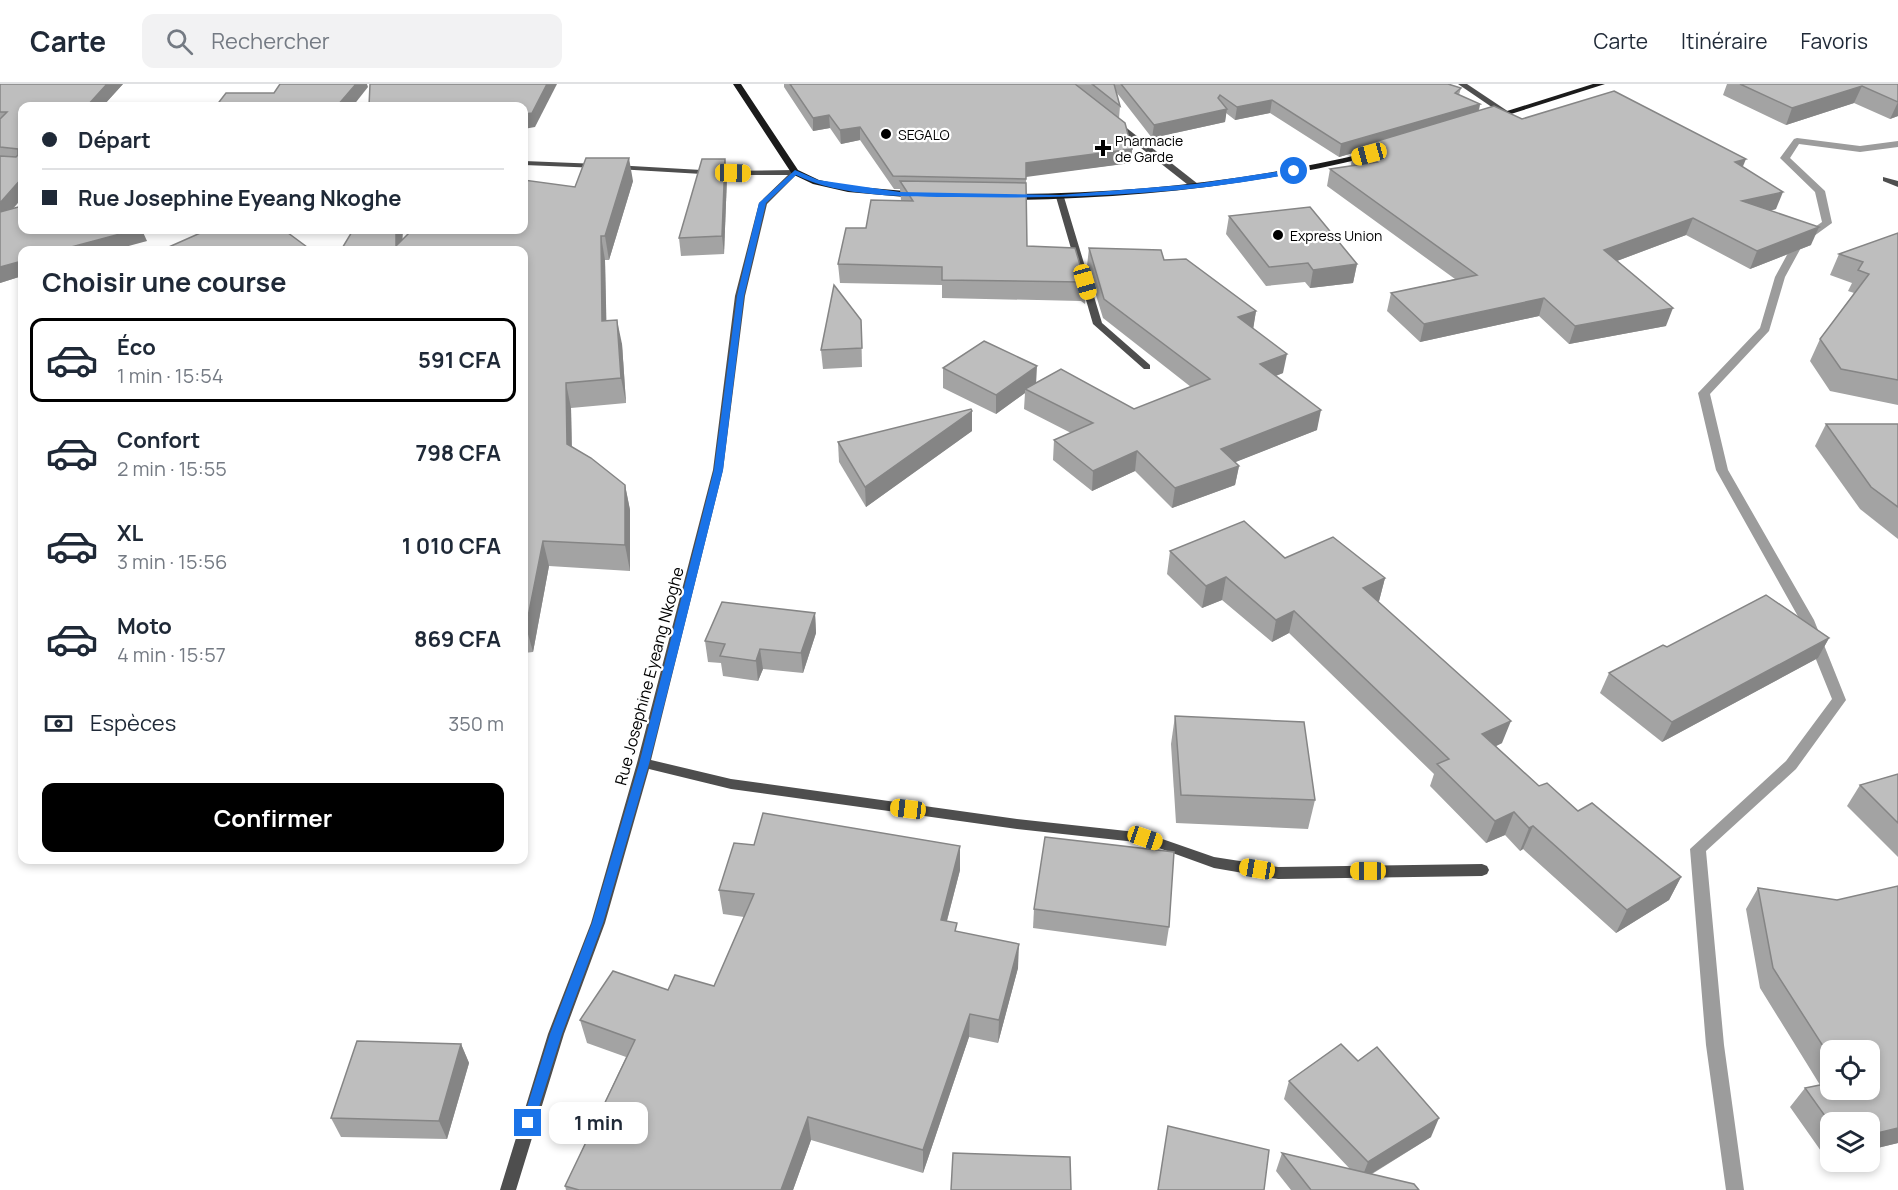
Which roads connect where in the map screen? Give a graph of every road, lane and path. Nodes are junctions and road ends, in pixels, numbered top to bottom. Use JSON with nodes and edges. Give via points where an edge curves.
{"nodes":[{"id":1,"x":738,"y":84,"type":"edge"},
{"id":2,"x":1462,"y":84,"type":"edge"},
{"id":3,"x":1601,"y":84,"type":"edge"},
{"id":4,"x":1505,"y":112,"type":"junction"},
{"id":5,"x":1106,"y":116,"type":"edge"},
{"id":6,"x":1484,"y":119,"type":"edge"},
{"id":7,"x":1380,"y":152,"type":"edge"},
{"id":8,"x":528,"y":163,"type":"edge"},
{"id":9,"x":795,"y":172,"type":"junction"},
{"id":10,"x":1886,"y":179,"type":"dead end"},
{"id":11,"x":1898,"y":184,"type":"edge"},
{"id":12,"x":1195,"y":186,"type":"junction"},
{"id":13,"x":922,"y":195,"type":"edge"},
{"id":14,"x":1002,"y":197,"type":"edge"},
{"id":15,"x":1060,"y":197,"type":"junction"},
{"id":16,"x":1147,"y":368,"type":"dead end"},
{"id":17,"x":644,"y":764,"type":"junction"},
{"id":18,"x":1482,"y":870,"type":"dead end"},
{"id":19,"x":508,"y":1190,"type":"edge"}],
"edges":[{"from":1,"to":9,"type":"main road"},
{"from":2,"to":4,"type":"street"},
{"from":3,"to":4,"type":"main road"},
{"from":4,"to":6,"type":"main road"},
{"from":5,"to":12,"type":"street"},
{"from":7,"to":12,"type":"main road","via":[[1294,171]]},
{"from":8,"to":9,"type":"street","via":[[719,173]]},
{"from":9,"to":13,"type":"main road","via":[[816,182],[848,189]]},
{"from":9,"to":17,"type":"street","name":"Rue Josephine Eyeang Nkoghe","via":[[763,203],[740,296],[718,470]]},
{"from":10,"to":11,"type":"street"},
{"from":12,"to":15,"type":"main road"},
{"from":14,"to":15,"type":"main road"},
{"from":15,"to":16,"type":"street","via":[[1098,324]]},
{"from":17,"to":18,"type":"street","via":[[753,787],[1145,838],[1214,862],[1278,873]]},
{"from":17,"to":19,"type":"street","name":"Rue Josephine Eyeang Nkoghe","via":[[598,923],[556,1034]]}]}
